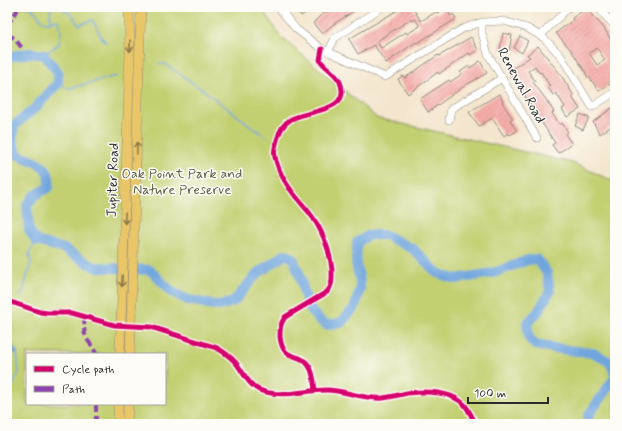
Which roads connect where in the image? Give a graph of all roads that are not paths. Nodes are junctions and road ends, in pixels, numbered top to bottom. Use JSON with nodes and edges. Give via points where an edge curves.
{"nodes":[{"id":1,"x":129,"y":7,"type":"edge"},
{"id":2,"x":141,"y":7,"type":"edge"},
{"id":3,"x":278,"y":7,"type":"edge"},
{"id":4,"x":382,"y":7,"type":"edge"},
{"id":5,"x":569,"y":7,"type":"edge"},
{"id":6,"x":597,"y":7,"type":"edge"},
{"id":7,"x":482,"y":22,"type":"junction"},
{"id":8,"x":615,"y":26,"type":"edge"},
{"id":9,"x":540,"y":36,"type":"junction"},
{"id":10,"x":328,"y":52,"type":"junction"},
{"id":11,"x":502,"y":78,"type":"junction"},
{"id":12,"x":615,"y":92,"type":"edge"},
{"id":13,"x":449,"y":120,"type":"dead end"},
{"id":14,"x":537,"y":138,"type":"dead end"},
{"id":15,"x":120,"y":353,"type":"edge"},
{"id":16,"x":130,"y":353,"type":"edge"},
{"id":17,"x":118,"y":405,"type":"edge"},
{"id":18,"x":128,"y":405,"type":"edge"},
{"id":19,"x":118,"y":424,"type":"edge"},
{"id":20,"x":127,"y":424,"type":"edge"}],
"edges":[{"from":1,"to":15,"type":"main road","name":"Jupiter Road","one_way":true,"via":[[130,53]]},
{"from":16,"to":2,"type":"main road","name":"Jupiter Road","one_way":true},
{"from":3,"to":10,"type":"street","via":[[296,29]]},
{"from":4,"to":10,"type":"street","via":[[335,38]]},
{"from":5,"to":9,"type":"street"},
{"from":6,"to":8,"type":"street"},
{"from":7,"to":9,"type":"street","via":[[504,22],[527,28]]},
{"from":7,"to":10,"type":"street","via":[[462,29],[385,78]]},
{"from":7,"to":11,"type":"street","name":"Renewal Road","via":[[482,33],[488,54]]},
{"from":9,"to":12,"type":"street","via":[[561,56],[592,107]]},
{"from":11,"to":13,"type":"street","via":[[451,109]]},
{"from":11,"to":14,"type":"street","name":"Renewal Road"},
{"from":17,"to":19,"type":"main road"},
{"from":18,"to":20,"type":"main road"}]}
